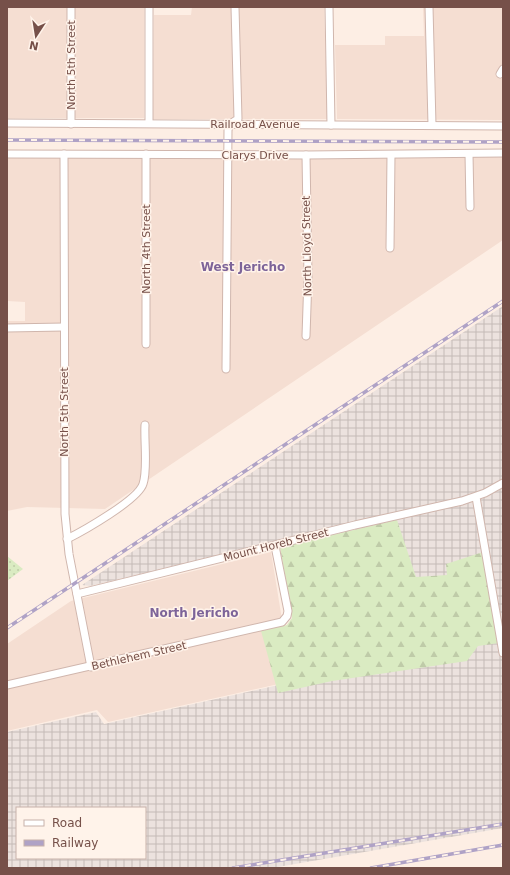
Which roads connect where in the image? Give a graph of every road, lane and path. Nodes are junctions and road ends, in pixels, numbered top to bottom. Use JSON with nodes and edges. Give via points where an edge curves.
{"nodes":[{"id":1,"x":71,"y":7,"type":"edge"},
{"id":2,"x":149,"y":7,"type":"edge"},
{"id":3,"x":235,"y":7,"type":"edge"},
{"id":4,"x":329,"y":7,"type":"edge"},
{"id":5,"x":428,"y":7,"type":"edge"},
{"id":6,"x":7,"y":123,"type":"edge"},
{"id":7,"x":148,"y":123,"type":"junction"},
{"id":8,"x":71,"y":124,"type":"junction"},
{"id":9,"x":230,"y":124,"type":"junction"},
{"id":10,"x":332,"y":125,"type":"junction"},
{"id":11,"x":432,"y":125,"type":"junction"},
{"id":12,"x":503,"y":126,"type":"edge"},
{"id":13,"x":503,"y":153,"type":"edge"},
{"id":14,"x":7,"y":154,"type":"edge"},
{"id":15,"x":64,"y":154,"type":"junction"},
{"id":16,"x":146,"y":154,"type":"junction"},
{"id":17,"x":469,"y":154,"type":"junction"},
{"id":18,"x":228,"y":155,"type":"junction"},
{"id":19,"x":306,"y":155,"type":"junction"},
{"id":20,"x":391,"y":155,"type":"junction"},
{"id":21,"x":470,"y":207,"type":"dead end"},
{"id":22,"x":390,"y":248,"type":"dead end"},
{"id":23,"x":64,"y":327,"type":"junction"},
{"id":24,"x":7,"y":328,"type":"edge"},
{"id":25,"x":306,"y":336,"type":"dead end"},
{"id":26,"x":146,"y":344,"type":"dead end"},
{"id":27,"x":226,"y":369,"type":"dead end"},
{"id":28,"x":144,"y":425,"type":"dead end"},
{"id":29,"x":503,"y":483,"type":"edge"},
{"id":30,"x":476,"y":497,"type":"junction"},
{"id":31,"x":67,"y":539,"type":"junction"},
{"id":32,"x":275,"y":546,"type":"junction"},
{"id":33,"x":77,"y":594,"type":"junction"},
{"id":34,"x":503,"y":653,"type":"edge"},
{"id":35,"x":91,"y":667,"type":"junction"},
{"id":36,"x":7,"y":686,"type":"edge"}],
"edges":[{"from":1,"to":8,"type":"street","name":"North 5th Street"},
{"from":2,"to":7,"type":"street"},
{"from":3,"to":9,"type":"street","via":[[238,119]]},
{"from":4,"to":10,"type":"street"},
{"from":5,"to":11,"type":"street"},
{"from":6,"to":8,"type":"street","name":"Railroad Avenue"},
{"from":7,"to":8,"type":"street","name":"Railroad Avenue"},
{"from":7,"to":9,"type":"street","name":"Railroad Avenue"},
{"from":9,"to":10,"type":"street","name":"Railroad Avenue"},
{"from":9,"to":18,"type":"street"},
{"from":10,"to":11,"type":"street","name":"Railroad Avenue"},
{"from":11,"to":12,"type":"street","name":"Railroad Avenue"},
{"from":13,"to":17,"type":"street","name":"Clarys Drive"},
{"from":14,"to":15,"type":"street","name":"Clarys Drive"},
{"from":15,"to":16,"type":"street","name":"Clarys Drive"},
{"from":15,"to":23,"type":"street","name":"North 5th Street"},
{"from":16,"to":18,"type":"street","name":"Clarys Drive"},
{"from":16,"to":26,"type":"street","name":"North 4th Street"},
{"from":17,"to":20,"type":"street","name":"Clarys Drive"},
{"from":17,"to":21,"type":"street"},
{"from":18,"to":19,"type":"street","name":"Clarys Drive"},
{"from":18,"to":27,"type":"street"},
{"from":19,"to":20,"type":"street","name":"Clarys Drive"},
{"from":19,"to":25,"type":"street","name":"North Lloyd Street"},
{"from":20,"to":22,"type":"street"},
{"from":23,"to":24,"type":"street"},
{"from":23,"to":31,"type":"street","name":"North 5th Street"},
{"from":28,"to":31,"type":"street","via":[[144,478],[140,490],[107,515]]},
{"from":29,"to":30,"type":"street","name":"Mount Horeb Street"},
{"from":30,"to":32,"type":"street","name":"Mount Horeb Street"},
{"from":30,"to":34,"type":"street"},
{"from":31,"to":33,"type":"street","name":"North 5th Street"},
{"from":32,"to":33,"type":"street","name":"Mount Horeb Street"},
{"from":32,"to":35,"type":"street","name":"Bethlehem Street","via":[[288,611],[285,620],[272,626]]},
{"from":33,"to":35,"type":"street","name":"North 5th Street"},
{"from":35,"to":36,"type":"street","name":"Bethlehem Street"}]}
